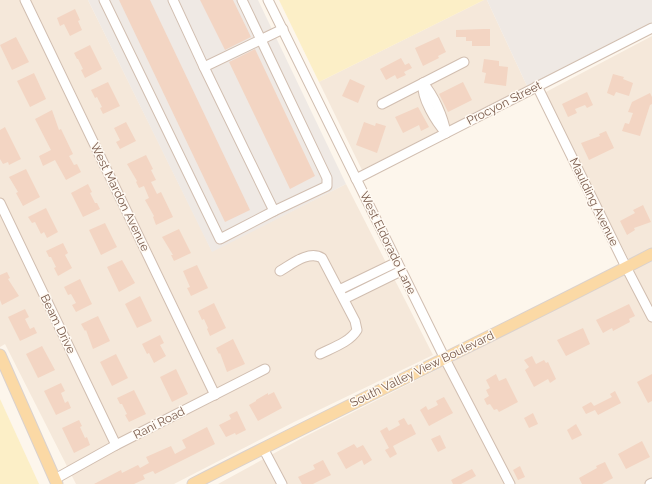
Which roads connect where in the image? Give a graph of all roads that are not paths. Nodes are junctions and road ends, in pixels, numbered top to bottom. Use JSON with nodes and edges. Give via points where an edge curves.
{"nodes":[{"id":1,"x":25,"y":0,"type":"edge"},
{"id":2,"x":104,"y":0,"type":"edge"},
{"id":3,"x":173,"y":0,"type":"edge"},
{"id":4,"x":242,"y":0,"type":"edge"},
{"id":5,"x":268,"y":0,"type":"edge"},
{"id":6,"x":652,"y":28,"type":"edge"},
{"id":7,"x":283,"y":29,"type":"junction"},
{"id":8,"x":261,"y":40,"type":"junction"},
{"id":9,"x":464,"y":62,"type":"dead end"},
{"id":10,"x":204,"y":67,"type":"junction"},
{"id":11,"x":422,"y":83,"type":"junction"},
{"id":12,"x":537,"y":86,"type":"junction"},
{"id":13,"x":382,"y":104,"type":"dead end"},
{"id":14,"x":446,"y":133,"type":"junction"},
{"id":15,"x":356,"y":179,"type":"junction"},
{"id":16,"x":0,"y":203,"type":"edge"},
{"id":17,"x":274,"y":211,"type":"junction"},
{"id":18,"x":652,"y":254,"type":"edge"},
{"id":19,"x":397,"y":262,"type":"junction"},
{"id":20,"x":626,"y":267,"type":"junction"},
{"id":21,"x":280,"y":271,"type":"dead end"},
{"id":22,"x":402,"y":271,"type":"junction"},
{"id":23,"x":365,"y":277,"type":"junction"},
{"id":24,"x":369,"y":287,"type":"junction"},
{"id":25,"x":339,"y":290,"type":"junction"},
{"id":26,"x":344,"y":299,"type":"junction"},
{"id":27,"x":652,"y":317,"type":"edge"},
{"id":28,"x":320,"y":354,"type":"dead end"},
{"id":29,"x":0,"y":357,"type":"edge"},
{"id":30,"x":445,"y":359,"type":"junction"},
{"id":31,"x":265,"y":370,"type":"dead end"},
{"id":32,"x":215,"y":395,"type":"junction"},
{"id":33,"x":116,"y":445,"type":"junction"},
{"id":34,"x":263,"y":448,"type":"junction"},
{"id":35,"x":56,"y":481,"type":"edge"},
{"id":36,"x":193,"y":484,"type":"edge"},
{"id":37,"x":282,"y":484,"type":"edge"},
{"id":38,"x":510,"y":484,"type":"edge"}],
"edges":[{"from":1,"to":32,"type":"street","name":"West Mardon Avenue"},
{"from":2,"to":17,"type":"street","via":[[220,239]]},
{"from":3,"to":10,"type":"street"},
{"from":4,"to":8,"type":"street"},
{"from":5,"to":7,"type":"street","name":"West Eldorado Lane"},
{"from":6,"to":12,"type":"street","name":"Procyon Street"},
{"from":7,"to":8,"type":"street"},
{"from":7,"to":15,"type":"street","name":"West Eldorado Lane"},
{"from":8,"to":10,"type":"street"},
{"from":8,"to":17,"type":"street","via":[[327,178],[327,186]]},
{"from":9,"to":11,"type":"street"},
{"from":10,"to":17,"type":"street"},
{"from":11,"to":13,"type":"street"},
{"from":11,"to":14,"type":"street","via":[[422,91],[438,124]]},
{"from":12,"to":14,"type":"street","name":"Procyon Street"},
{"from":12,"to":20,"type":"street","name":"Maulding Avenue"},
{"from":14,"to":15,"type":"street","name":"Procyon Street"},
{"from":15,"to":19,"type":"street","name":"West Eldorado Lane"},
{"from":16,"to":33,"type":"street","name":"Beam Drive"},
{"from":18,"to":20,"type":"main road","name":"South Valley View Boulevard"},
{"from":19,"to":22,"type":"street","name":"West Eldorado Lane"},
{"from":19,"to":23,"type":"street"},
{"from":20,"to":27,"type":"street","name":"Maulding Avenue"},
{"from":20,"to":30,"type":"main road","name":"South Valley View Boulevard"},
{"from":21,"to":25,"type":"street","via":[[310,255],[318,255],[325,262]]},
{"from":22,"to":24,"type":"street"},
{"from":22,"to":30,"type":"street","name":"West Eldorado Lane"},
{"from":23,"to":24,"type":"street"},
{"from":23,"to":25,"type":"street"},
{"from":24,"to":26,"type":"street"},
{"from":25,"to":26,"type":"street"},
{"from":26,"to":28,"type":"street","via":[[357,330],[350,339]]},
{"from":29,"to":35,"type":"main road"},
{"from":30,"to":34,"type":"main road","name":"South Valley View Boulevard"},
{"from":30,"to":38,"type":"street","name":"West Eldorado Lane"},
{"from":31,"to":32,"type":"street","name":"Rani Road"},
{"from":32,"to":33,"type":"street","name":"Rani Road"},
{"from":33,"to":35,"type":"street","name":"Rani Road"},
{"from":34,"to":36,"type":"main road","name":"South Valley View Boulevard"},
{"from":34,"to":37,"type":"street"}]}
